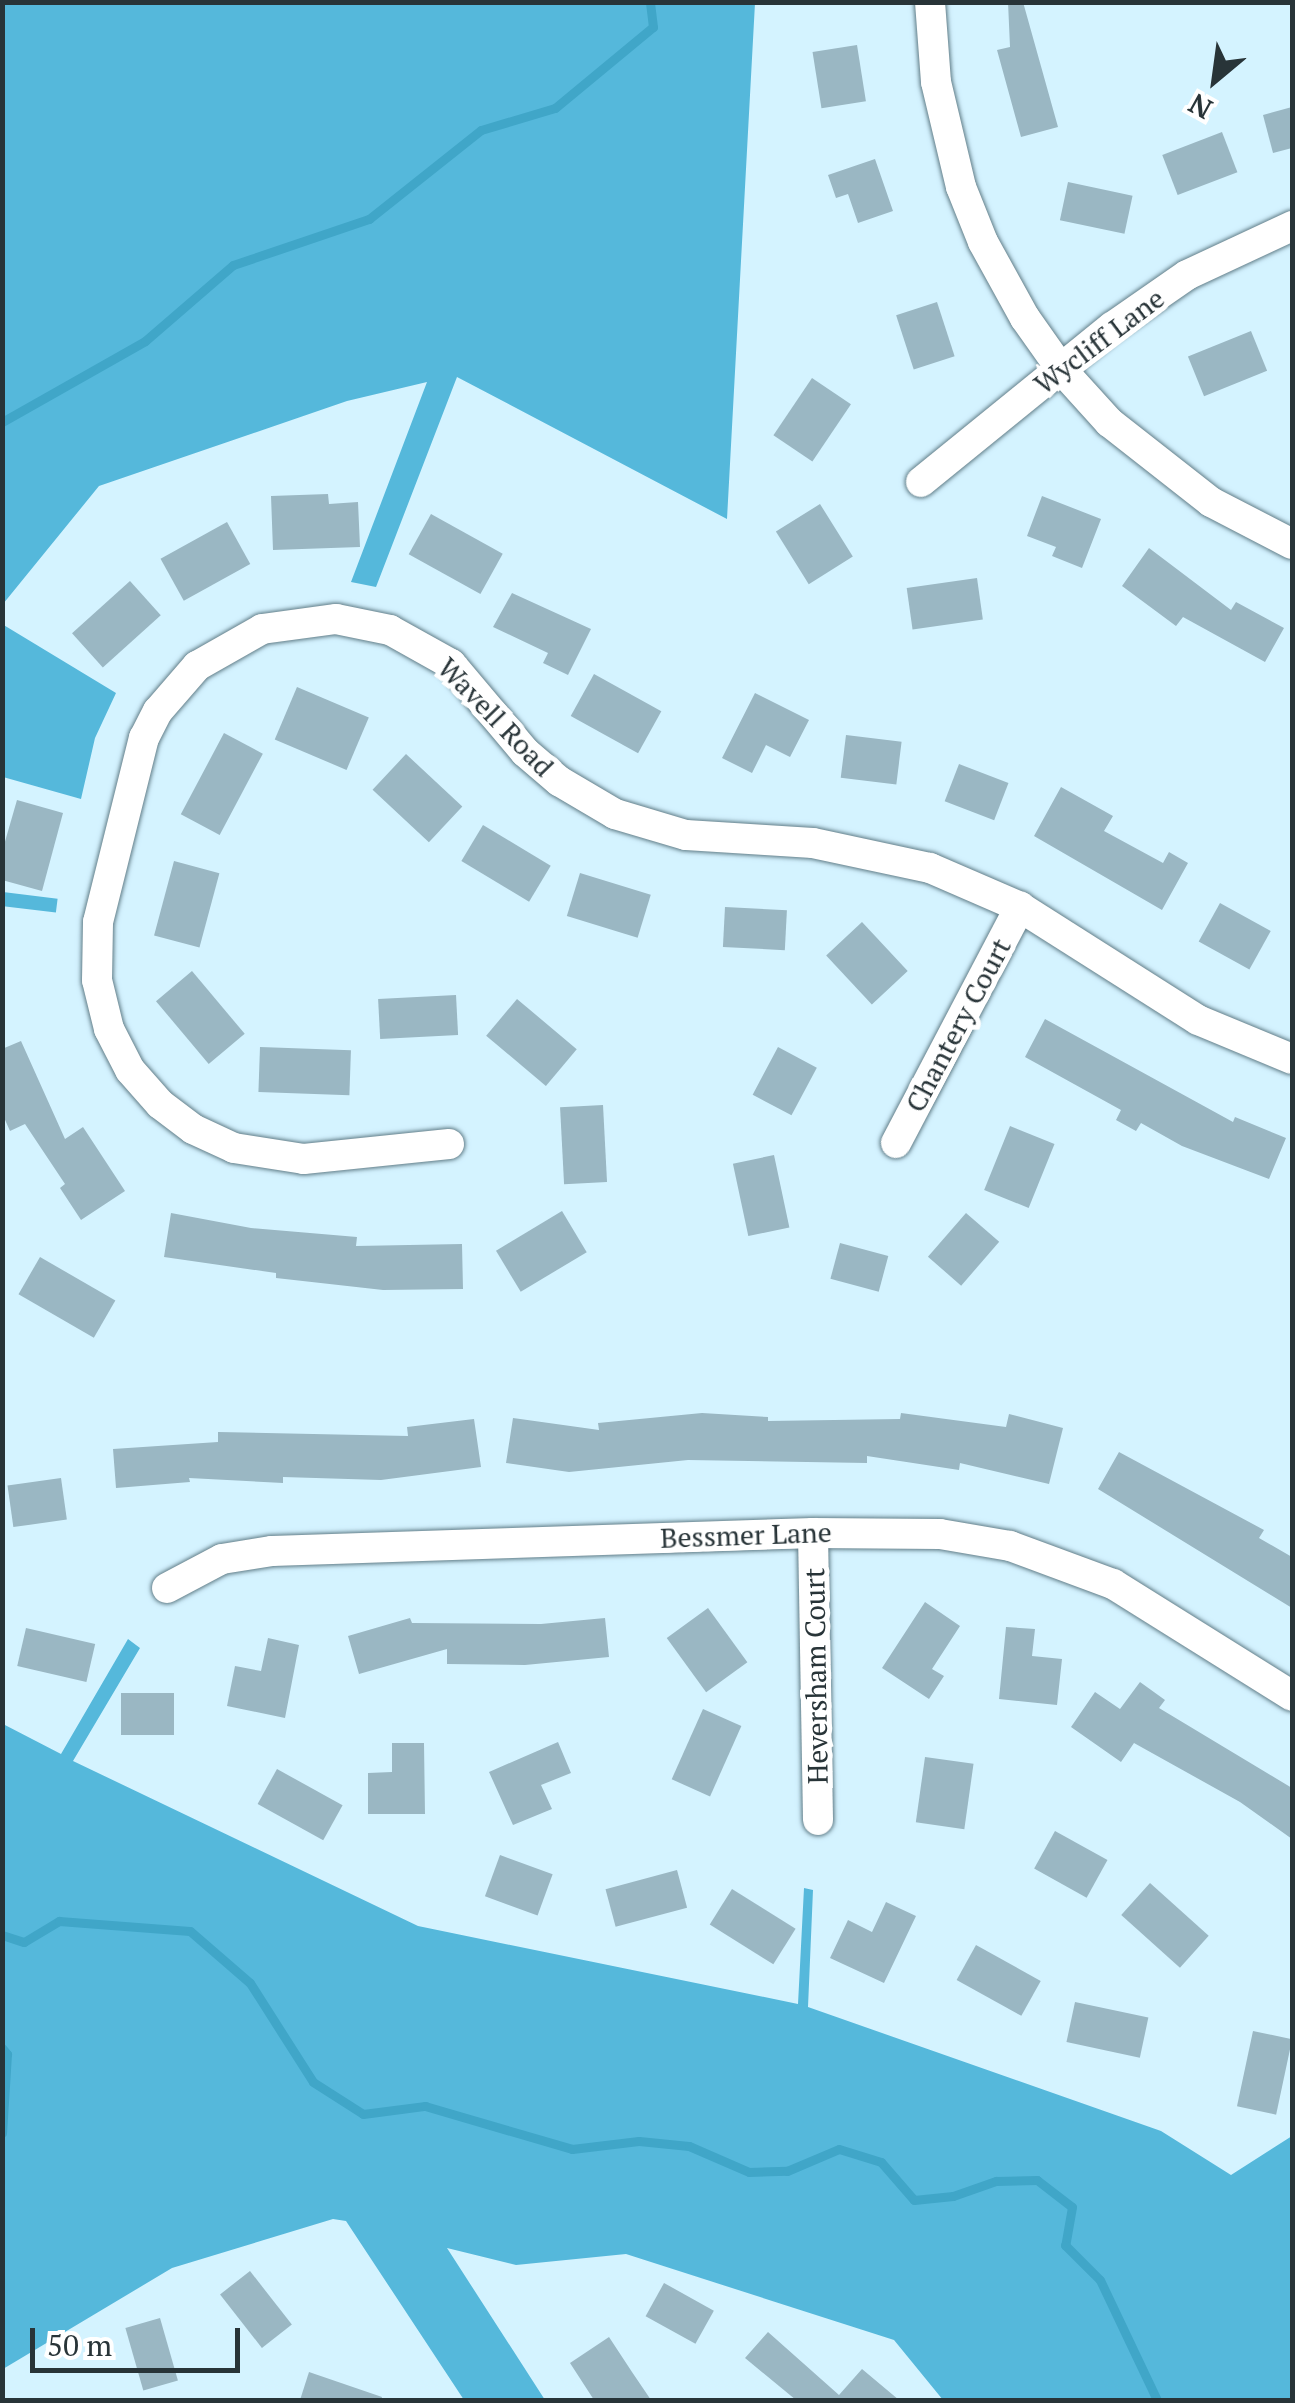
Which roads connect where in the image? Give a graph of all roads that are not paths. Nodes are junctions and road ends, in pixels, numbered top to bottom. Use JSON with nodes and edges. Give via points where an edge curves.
{"nodes":[{"id":1,"x":930,"y":2,"type":"edge"},
{"id":2,"x":1292,"y":226,"type":"edge"},
{"id":3,"x":1061,"y":369,"type":"junction"},
{"id":4,"x":921,"y":482,"type":"dead end"},
{"id":5,"x":1292,"y":544,"type":"edge"},
{"id":6,"x":1020,"y":907,"type":"junction"},
{"id":7,"x":1292,"y":1059,"type":"edge"},
{"id":8,"x":896,"y":1143,"type":"dead end"},
{"id":9,"x":449,"y":1144,"type":"dead end"},
{"id":10,"x":813,"y":1533,"type":"junction"},
{"id":11,"x":167,"y":1588,"type":"dead end"},
{"id":12,"x":1292,"y":1696,"type":"edge"},
{"id":13,"x":818,"y":1820,"type":"dead end"}],
"edges":[{"from":1,"to":3,"type":"street","via":[[936,82],[961,187],[983,242]]},
{"from":2,"to":3,"type":"street","name":"Wycliff Lane","via":[[1186,275]]},
{"from":3,"to":4,"type":"street","name":"Wycliff Lane"},
{"from":3,"to":5,"type":"street","via":[[1109,422],[1182,483]]},
{"from":6,"to":7,"type":"street","name":"Wavell Road","via":[[1198,1020]]},
{"from":6,"to":8,"type":"street","name":"Chantery Court"},
{"from":6,"to":9,"type":"street","name":"Wavell Road","via":[[886,856],[813,843],[686,835],[614,814],[558,782],[511,737],[473,685],[422,644],[336,619],[262,629],[197,666],[144,738],[98,922],[97,980],[110,1029],[130,1070],[160,1104],[234,1148],[304,1159]]},
{"from":10,"to":11,"type":"street","name":"Bessmer Lane","via":[[272,1550],[222,1559]]},
{"from":10,"to":12,"type":"street","name":"Bessmer Lane","via":[[940,1534],[1067,1564],[1148,1603]]},
{"from":10,"to":13,"type":"street","name":"Heversham Court"}]}
